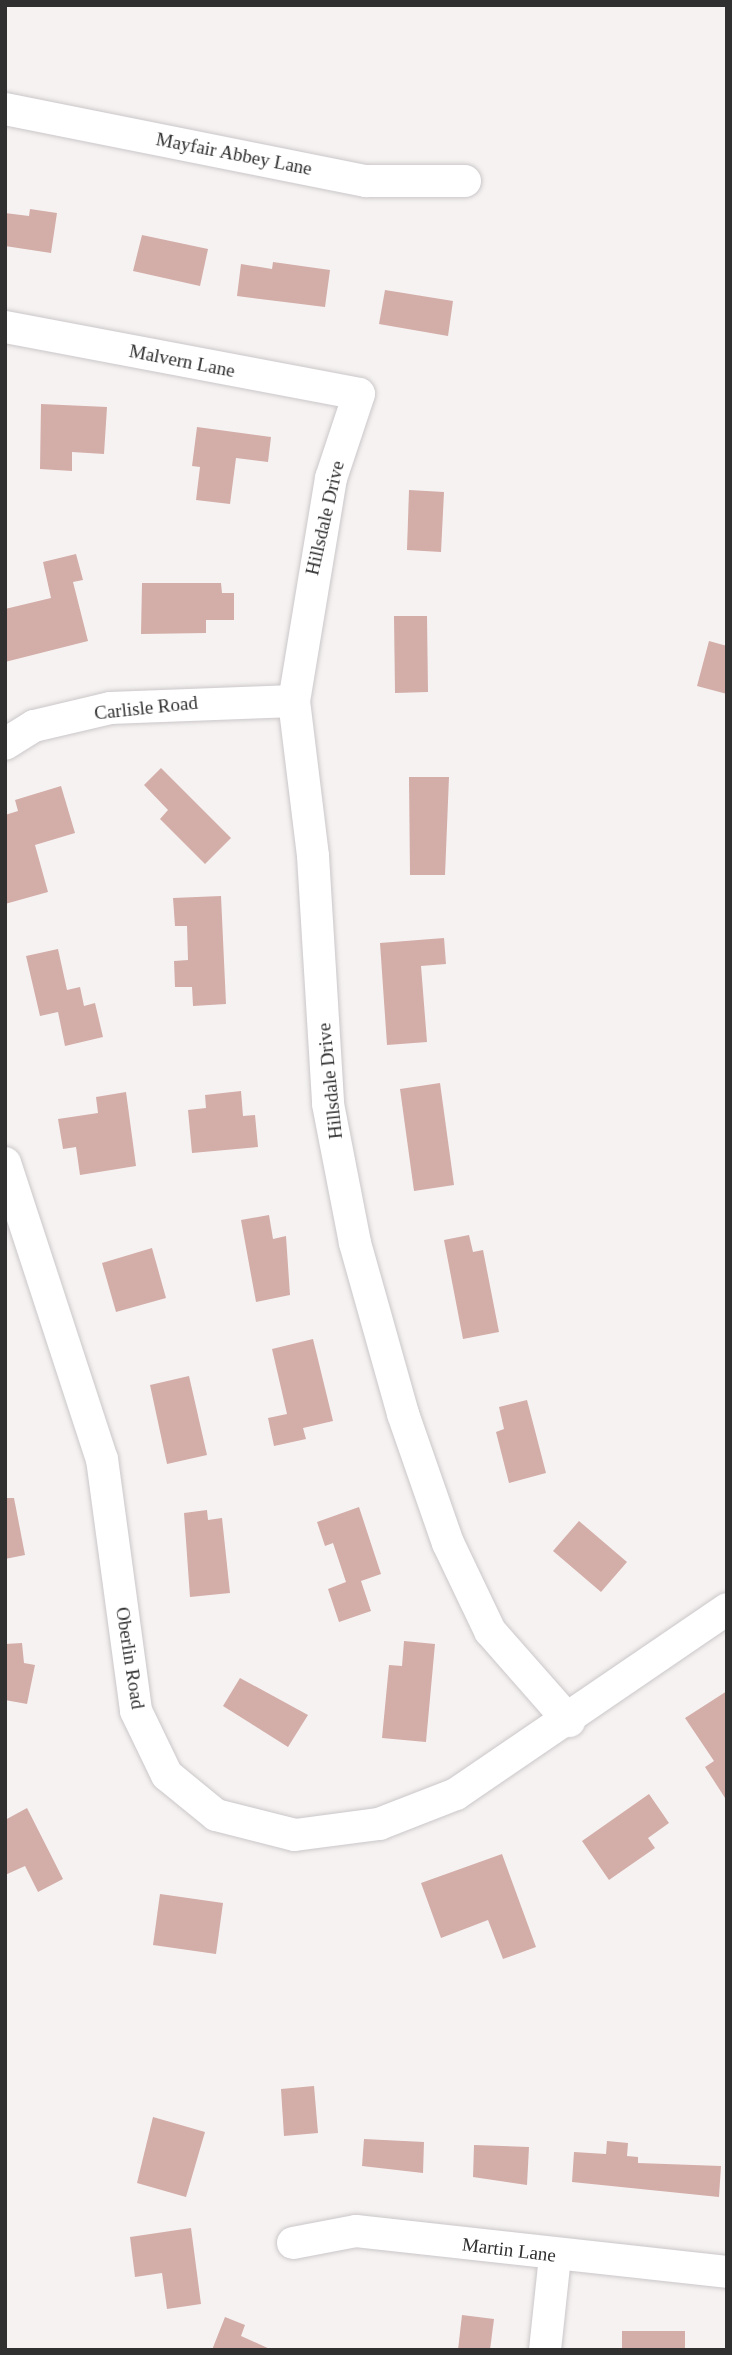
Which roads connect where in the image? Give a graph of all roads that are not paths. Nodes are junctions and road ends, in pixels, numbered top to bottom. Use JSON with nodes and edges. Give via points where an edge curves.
{"nodes":[{"id":1,"x":5,"y":109,"type":"edge"},
{"id":2,"x":465,"y":181,"type":"dead end"},
{"id":3,"x":5,"y":327,"type":"edge"},
{"id":4,"x":359,"y":394,"type":"joint"},
{"id":5,"x":294,"y":701,"type":"junction"},
{"id":6,"x":5,"y":744,"type":"edge"},
{"id":7,"x":7,"y":1175,"type":"edge"},
{"id":8,"x":727,"y":1609,"type":"edge"},
{"id":9,"x":569,"y":1721,"type":"junction"},
{"id":10,"x":293,"y":2243,"type":"dead end"},
{"id":11,"x":555,"y":2256,"type":"junction"},
{"id":12,"x":727,"y":2272,"type":"edge"},
{"id":13,"x":545,"y":2350,"type":"edge"}],
"edges":[{"from":1,"to":2,"type":"street","name":"Mayfair Abbey Lane","via":[[366,181]]},
{"from":3,"to":4,"type":"street","name":"Malvern Lane"},
{"from":4,"to":5,"type":"street","name":"Hillsdale Drive","via":[[331,478],[315,550]]},
{"from":5,"to":6,"type":"street","name":"Carlisle Road","via":[[110,708],[34,726]]},
{"from":5,"to":9,"type":"street","name":"Hillsdale Drive","via":[[313,856],[328,1104],[355,1243],[403,1414],[448,1543],[490,1632]]},
{"from":7,"to":9,"type":"street","name":"Oberlin Road","via":[[102,1459],[136,1711],[167,1775],[216,1815],[295,1835],[379,1824],[456,1794]]},
{"from":8,"to":9,"type":"street","name":"Oberlin Road"},
{"from":10,"to":11,"type":"street","name":"Martin Lane","via":[[356,2231]]},
{"from":11,"to":12,"type":"street","name":"Martin Lane"},
{"from":11,"to":13,"type":"street"}]}
